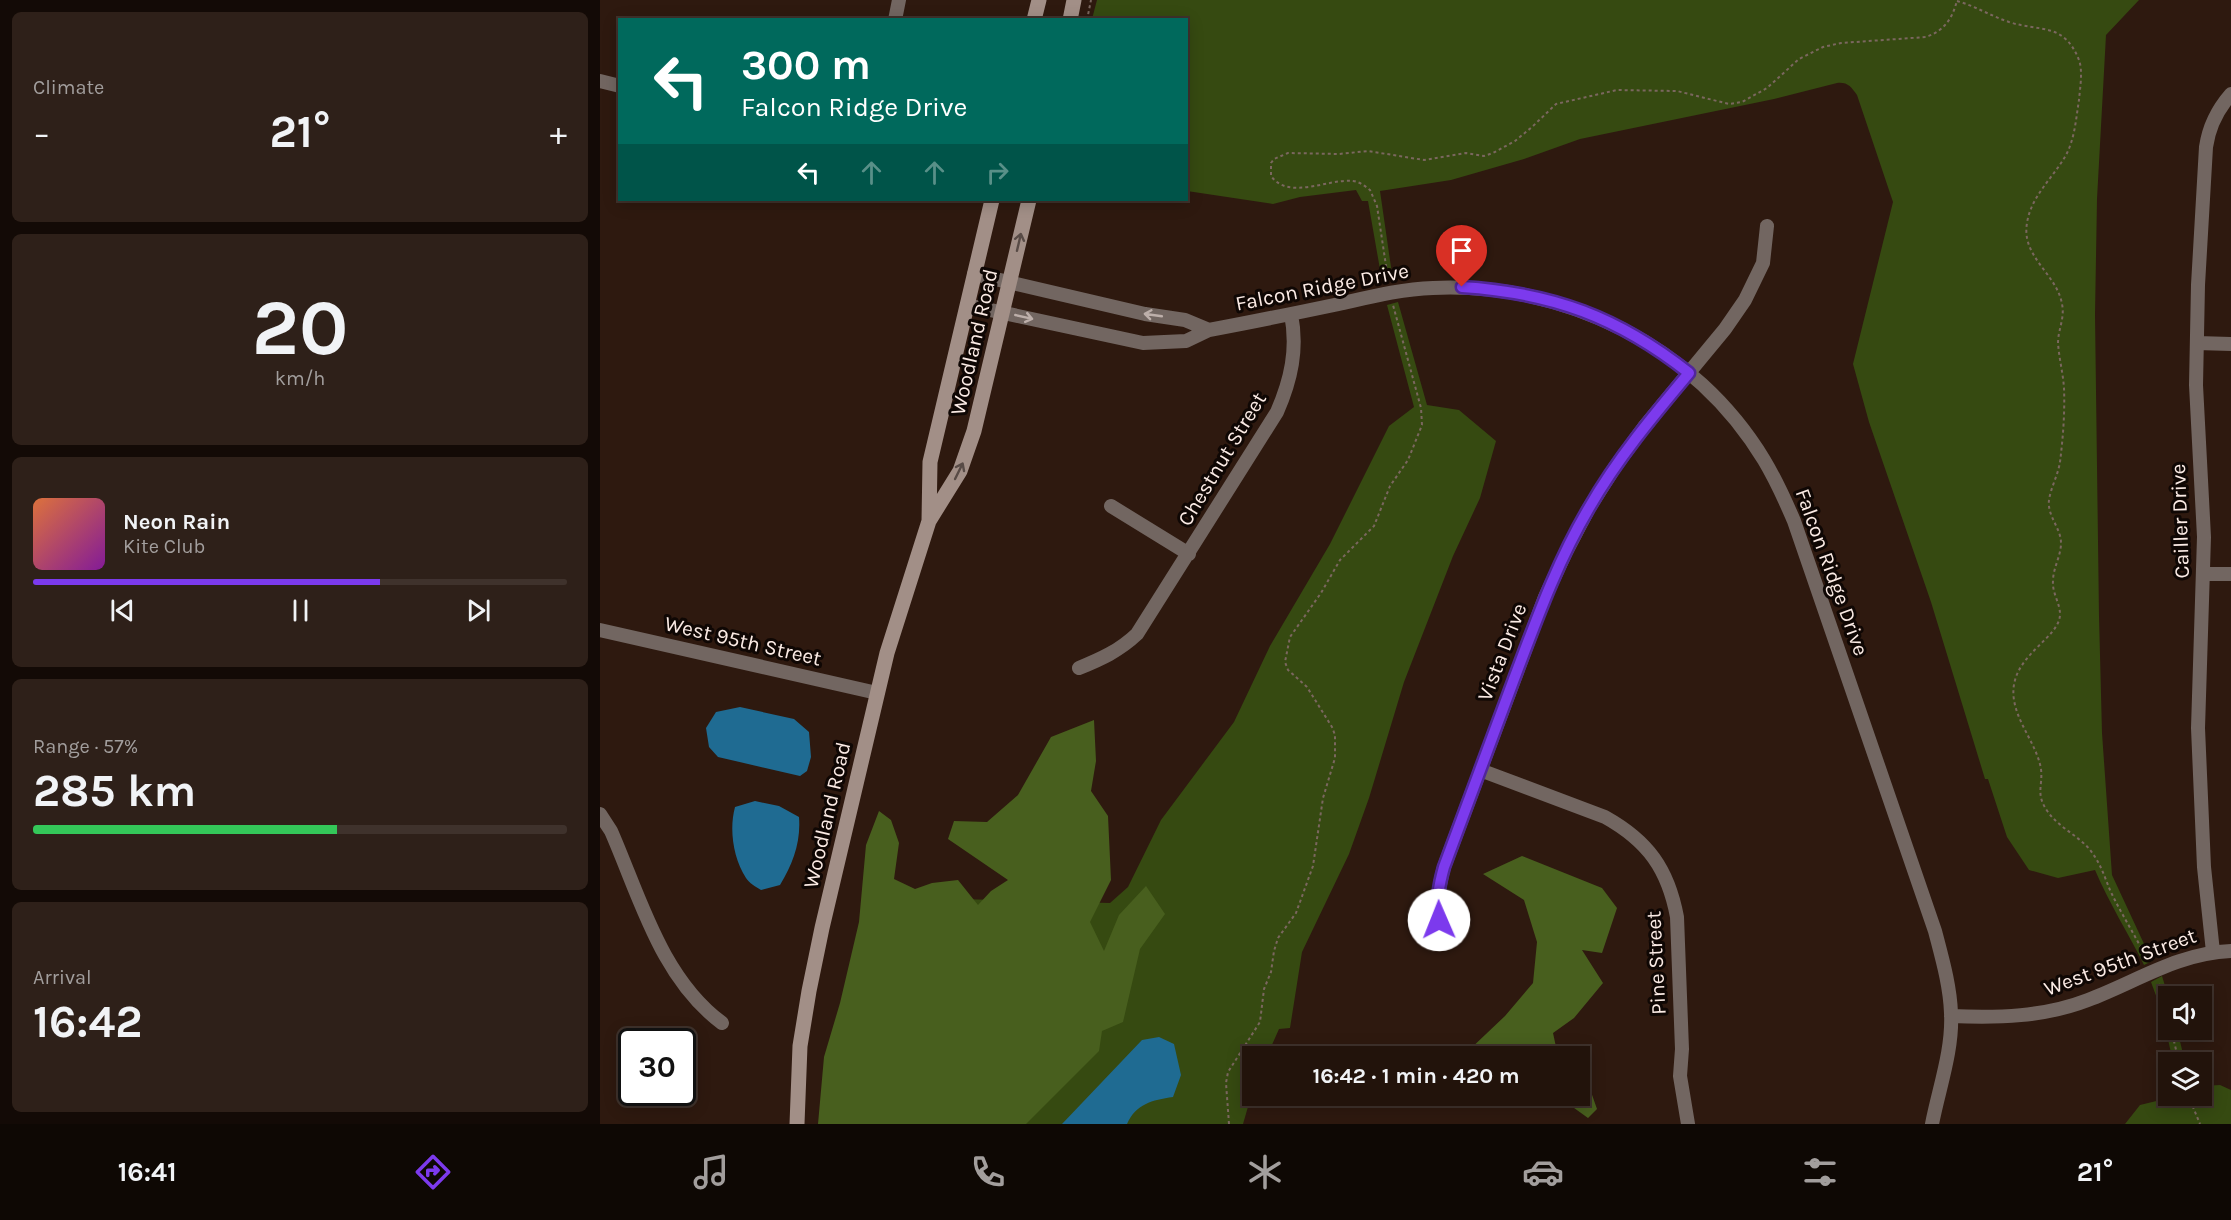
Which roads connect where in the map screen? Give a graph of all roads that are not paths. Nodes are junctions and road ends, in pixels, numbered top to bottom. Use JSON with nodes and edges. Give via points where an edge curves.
{"nodes":[{"id":1,"x":899,"y":0,"type":"edge"},
{"id":2,"x":1039,"y":0,"type":"edge"},
{"id":3,"x":1074,"y":0,"type":"edge"},
{"id":4,"x":895,"y":18,"type":"edge"},
{"id":5,"x":1034,"y":18,"type":"edge"},
{"id":6,"x":1070,"y":18,"type":"edge"},
{"id":7,"x":600,"y":81,"type":"edge"},
{"id":8,"x":618,"y":86,"type":"edge"},
{"id":9,"x":2231,"y":94,"type":"edge"},
{"id":10,"x":992,"y":201,"type":"edge"},
{"id":11,"x":1029,"y":201,"type":"edge"},
{"id":12,"x":1767,"y":226,"type":"dead end"},
{"id":13,"x":974,"y":274,"type":"junction"},
{"id":14,"x":1010,"y":282,"type":"junction"},
{"id":15,"x":967,"y":305,"type":"junction"},
{"id":16,"x":1003,"y":312,"type":"junction"},
{"id":17,"x":1291,"y":314,"type":"junction"},
{"id":18,"x":1209,"y":330,"type":"junction"},
{"id":19,"x":2197,"y":343,"type":"junction"},
{"id":20,"x":2231,"y":344,"type":"edge"},
{"id":21,"x":1689,"y":373,"type":"junction"},
{"id":22,"x":1111,"y":506,"type":"dead end"},
{"id":23,"x":929,"y":521,"type":"junction"},
{"id":24,"x":1189,"y":554,"type":"junction"},
{"id":25,"x":2204,"y":574,"type":"junction"},
{"id":26,"x":2231,"y":574,"type":"edge"},
{"id":27,"x":600,"y":630,"type":"edge"},
{"id":28,"x":1079,"y":668,"type":"dead end"},
{"id":29,"x":877,"y":693,"type":"junction"},
{"id":30,"x":1480,"y":770,"type":"junction"},
{"id":31,"x":600,"y":814,"type":"edge"},
{"id":32,"x":1441,"y":934,"type":"dead end"},
{"id":33,"x":2231,"y":951,"type":"edge"},
{"id":34,"x":2213,"y":952,"type":"junction"},
{"id":35,"x":1951,"y":1016,"type":"junction"},
{"id":36,"x":722,"y":1023,"type":"dead end"},
{"id":37,"x":797,"y":1124,"type":"edge"},
{"id":38,"x":1688,"y":1124,"type":"edge"},
{"id":39,"x":1932,"y":1124,"type":"edge"}],
"edges":[{"from":1,"to":4,"type":"street"},
{"from":2,"to":5,"type":"main road"},
{"from":3,"to":6,"type":"main road"},
{"from":7,"to":8,"type":"street"},
{"from":9,"to":19,"type":"street","name":"Cailler Drive","via":[[2211,126],[2206,147]]},
{"from":10,"to":13,"type":"main road","name":"Woodland Road"},
{"from":14,"to":11,"type":"main road","name":"Woodland Road","one_way":true},
{"from":12,"to":21,"type":"street","name":"Vista Drive","via":[[1763,263],[1756,282],[1725,330]]},
{"from":13,"to":14,"type":"street"},
{"from":13,"to":15,"type":"main road","name":"Woodland Road"},
{"from":14,"to":16,"type":"main road","name":"Woodland Road"},
{"from":18,"to":14,"type":"street","one_way":true,"via":[[1185,320]]},
{"from":15,"to":16,"type":"street","name":"Falcon Ridge Drive"},
{"from":15,"to":23,"type":"main road","name":"Woodland Road","via":[[930,462]]},
{"from":16,"to":18,"type":"street","name":"Falcon Ridge Drive","one_way":true,"via":[[1143,343],[1186,340]]},
{"from":23,"to":16,"type":"main road","name":"Woodland Road","one_way":true,"via":[[960,471],[974,431]]},
{"from":17,"to":18,"type":"street","name":"Falcon Ridge Drive"},
{"from":17,"to":21,"type":"street","name":"Falcon Ridge Drive","via":[[1431,288],[1500,290],[1568,305],[1604,319],[1646,342]]},
{"from":17,"to":24,"type":"street","name":"Chestnut Street","via":[[1292,369],[1278,412]]},
{"from":19,"to":20,"type":"street"},
{"from":19,"to":25,"type":"street","name":"Cailler Drive"},
{"from":21,"to":30,"type":"street","name":"Vista Drive","via":[[1644,427],[1589,508],[1545,597]]},
{"from":21,"to":35,"type":"street","name":"Falcon Ridge Drive","via":[[1745,432],[1779,486],[1794,521],[1935,931],[1946,969]]},
{"from":22,"to":24,"type":"street","name":"Chestnut Street"},
{"from":23,"to":29,"type":"main road","name":"Woodland Road"},
{"from":24,"to":28,"type":"street","name":"Chestnut Street","via":[[1137,634],[1107,657]]},
{"from":25,"to":26,"type":"street"},
{"from":25,"to":34,"type":"street","name":"Cailler Drive","via":[[2198,728],[2204,867]]},
{"from":27,"to":29,"type":"street","name":"West 95th Street"},
{"from":29,"to":37,"type":"main road","name":"Woodland Road","via":[[809,991],[800,1046]]},
{"from":30,"to":32,"type":"street","name":"Vista Drive","via":[[1439,886]]},
{"from":30,"to":38,"type":"street","name":"Pine Street","via":[[1605,817],[1624,827],[1654,857],[1673,896],[1677,917],[1680,1076]]},
{"from":31,"to":36,"type":"street","via":[[611,831],[662,952],[684,987],[706,1012]]},
{"from":33,"to":34,"type":"street","name":"West 95th Street"},
{"from":34,"to":35,"type":"street","name":"West 95th Street","via":[[2185,958],[2064,1008],[2000,1017]]},
{"from":35,"to":39,"type":"street","name":"Falcon Ridge Drive"}]}
